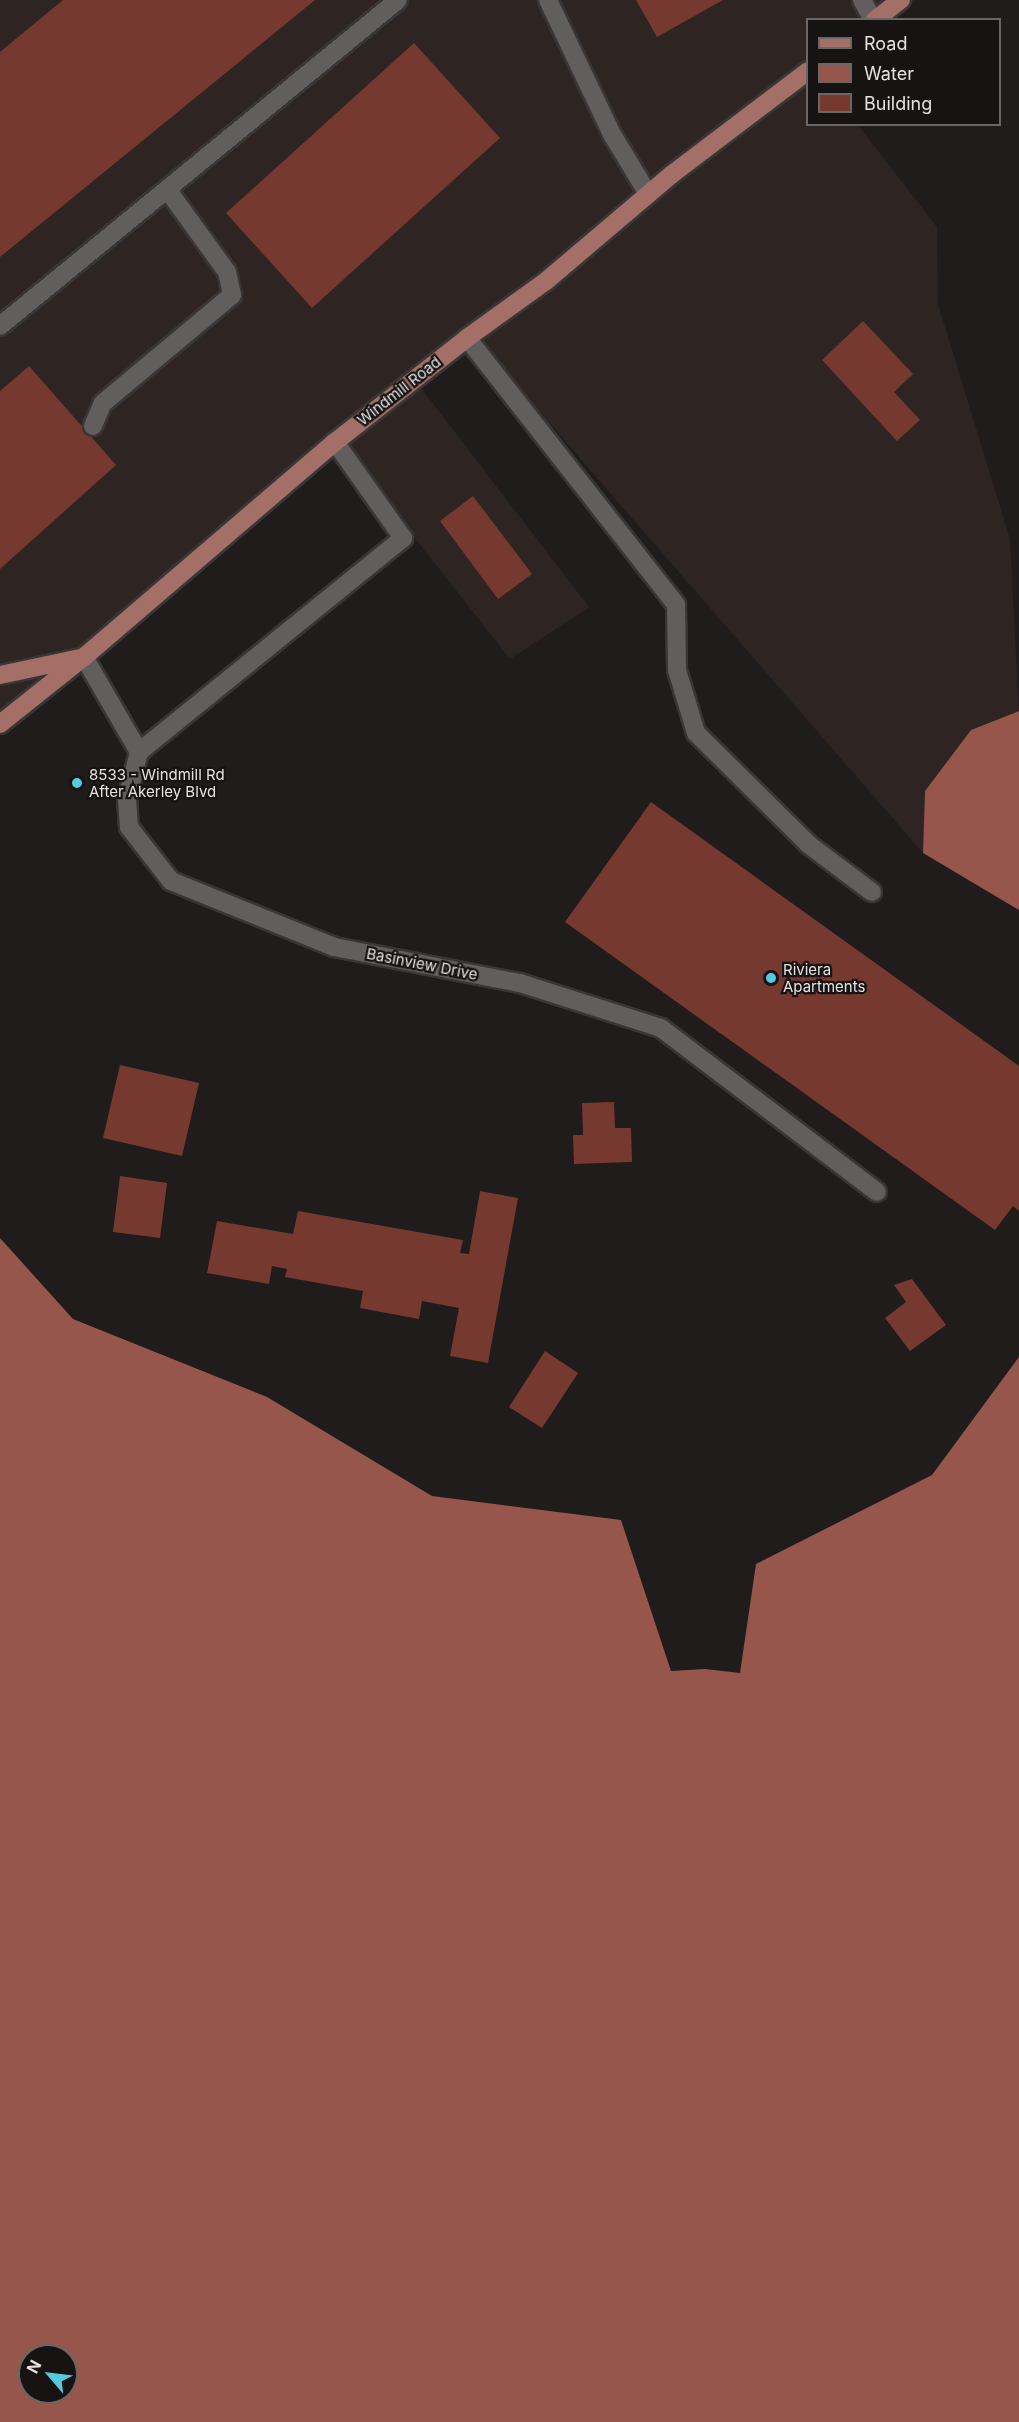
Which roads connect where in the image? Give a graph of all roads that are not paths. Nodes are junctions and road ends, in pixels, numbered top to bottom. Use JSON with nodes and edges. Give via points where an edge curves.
{"nodes":[{"id":1,"x":398,"y":0,"type":"edge"},
{"id":2,"x":548,"y":0,"type":"edge"},
{"id":3,"x":862,"y":0,"type":"edge"},
{"id":4,"x":901,"y":0,"type":"edge"},
{"id":5,"x":873,"y":18,"type":"edge"},
{"id":6,"x":877,"y":18,"type":"edge"},
{"id":7,"x":806,"y":72,"type":"edge"},
{"id":8,"x":167,"y":189,"type":"junction"},
{"id":9,"x":648,"y":194,"type":"junction"},
{"id":10,"x":0,"y":326,"type":"edge"},
{"id":11,"x":467,"y":338,"type":"junction"},
{"id":12,"x":93,"y":426,"type":"dead end"},
{"id":13,"x":334,"y":442,"type":"junction"},
{"id":14,"x":84,"y":657,"type":"junction"},
{"id":15,"x":0,"y":675,"type":"edge"},
{"id":16,"x":0,"y":724,"type":"edge"},
{"id":17,"x":139,"y":752,"type":"junction"},
{"id":18,"x":872,"y":892,"type":"dead end"},
{"id":19,"x":877,"y":1192,"type":"dead end"}],
"edges":[{"from":1,"to":8,"type":"street"},
{"from":2,"to":9,"type":"street","via":[[613,136]]},
{"from":3,"to":5,"type":"street"},
{"from":4,"to":6,"type":"main road"},
{"from":7,"to":9,"type":"main road","name":"Windmill Road"},
{"from":8,"to":10,"type":"street"},
{"from":8,"to":12,"type":"street","via":[[226,272],[232,296],[103,403]]},
{"from":9,"to":11,"type":"main road","name":"Windmill Road","via":[[546,281]]},
{"from":11,"to":13,"type":"main road","name":"Windmill Road"},
{"from":11,"to":18,"type":"street","via":[[676,605],[677,670],[696,733],[808,844]]},
{"from":13,"to":14,"type":"main road","name":"Windmill Road"},
{"from":13,"to":17,"type":"street","via":[[403,538]]},
{"from":14,"to":15,"type":"main road"},
{"from":14,"to":16,"type":"main road","name":"Windmill Road"},
{"from":14,"to":17,"type":"street"},
{"from":17,"to":19,"type":"street","name":"Basinview Drive","via":[[127,799],[129,827],[171,881],[334,947],[520,983],[661,1028]]}]}
